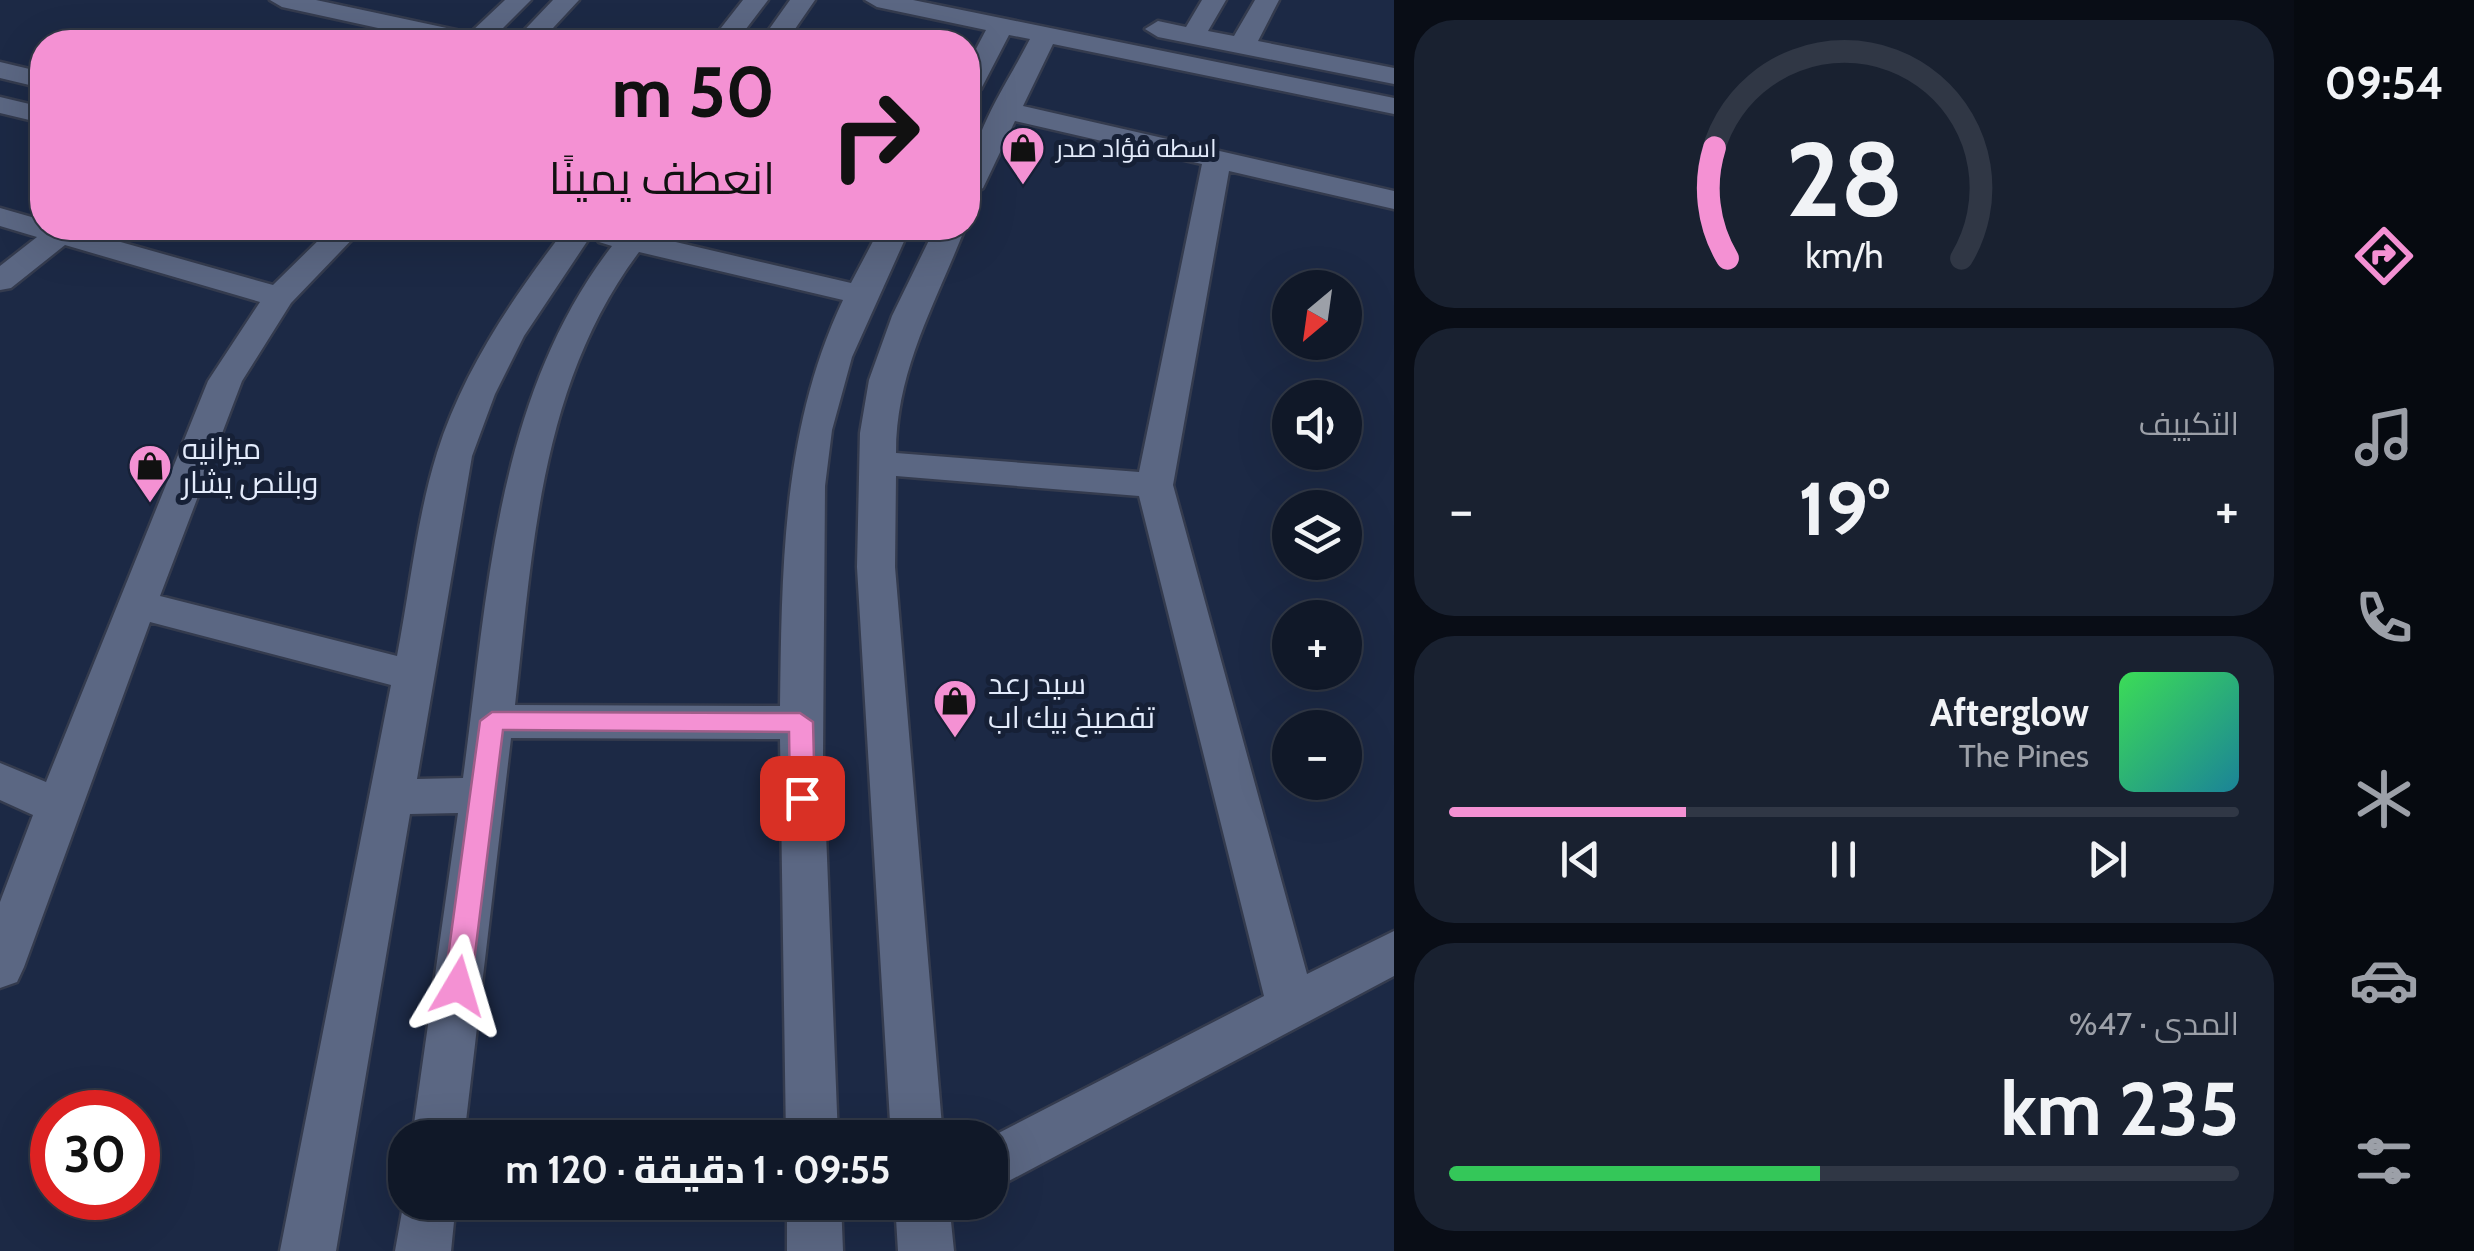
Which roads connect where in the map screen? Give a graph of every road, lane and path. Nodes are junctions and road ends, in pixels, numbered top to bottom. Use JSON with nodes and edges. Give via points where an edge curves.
{"nodes":[{"id":1,"x":282,"y":0,"type":"edge"},
{"id":2,"x":520,"y":0,"type":"edge"},
{"id":3,"x":567,"y":0,"type":"edge"},
{"id":4,"x":756,"y":0,"type":"edge"},
{"id":5,"x":803,"y":0,"type":"edge"},
{"id":6,"x":877,"y":0,"type":"edge"},
{"id":7,"x":1214,"y":0,"type":"edge"},
{"id":8,"x":1267,"y":0,"type":"edge"},
{"id":9,"x":1002,"y":12,"type":"edge"},
{"id":10,"x":1076,"y":14,"type":"dead end"},
{"id":11,"x":420,"y":30,"type":"edge"},
{"id":12,"x":488,"y":30,"type":"edge"},
{"id":13,"x":538,"y":30,"type":"edge"},
{"id":14,"x":732,"y":30,"type":"edge"},
{"id":15,"x":782,"y":30,"type":"edge"},
{"id":16,"x":1045,"y":34,"type":"junction"},
{"id":17,"x":1193,"y":36,"type":"junction"},
{"id":18,"x":1100,"y":45,"type":"junction"},
{"id":19,"x":1242,"y":46,"type":"junction"},
{"id":20,"x":980,"y":62,"type":"edge"},
{"id":21,"x":0,"y":70,"type":"edge"},
{"id":22,"x":1394,"y":76,"type":"edge"},
{"id":23,"x":30,"y":77,"type":"edge"},
{"id":24,"x":1394,"y":106,"type":"edge"},
{"id":25,"x":1003,"y":110,"type":"junction"},
{"id":26,"x":1218,"y":159,"type":"junction"},
{"id":27,"x":980,"y":161,"type":"edge"},
{"id":28,"x":1394,"y":200,"type":"edge"},
{"id":29,"x":0,"y":217,"type":"edge"},
{"id":30,"x":30,"y":226,"type":"edge"},
{"id":31,"x":52,"y":240,"type":"edge"},
{"id":32,"x":81,"y":240,"type":"edge"},
{"id":33,"x":336,"y":240,"type":"edge"},
{"id":34,"x":571,"y":240,"type":"edge"},
{"id":35,"x":632,"y":240,"type":"edge"},
{"id":36,"x":658,"y":240,"type":"edge"},
{"id":37,"x":888,"y":240,"type":"edge"},
{"id":38,"x":944,"y":240,"type":"edge"},
{"id":39,"x":0,"y":281,"type":"edge"},
{"id":40,"x":859,"y":294,"type":"junction"},
{"id":41,"x":279,"y":297,"type":"junction"},
{"id":42,"x":877,"y":463,"type":"junction"},
{"id":43,"x":1155,"y":484,"type":"junction"},
{"id":44,"x":135,"y":604,"type":"junction"},
{"id":45,"x":412,"y":675,"type":"junction"},
{"id":46,"x":492,"y":721,"type":"junction"},
{"id":47,"x":800,"y":722,"type":"junction"},
{"id":48,"x":0,"y":781,"type":"edge"},
{"id":49,"x":482,"y":796,"type":"junction"},
{"id":50,"x":390,"y":797,"type":"junction"},
{"id":51,"x":58,"y":806,"type":"junction"},
{"id":52,"x":0,"y":894,"type":"edge"},
{"id":53,"x":1394,"y":952,"type":"edge"},
{"id":54,"x":0,"y":967,"type":"edge"},
{"id":55,"x":1290,"y":1007,"type":"junction"},
{"id":56,"x":440,"y":1120,"type":"edge"},
{"id":57,"x":811,"y":1120,"type":"edge"},
{"id":58,"x":917,"y":1120,"type":"edge"},
{"id":59,"x":1008,"y":1156,"type":"edge"},
{"id":60,"x":427,"y":1220,"type":"edge"},
{"id":61,"x":814,"y":1220,"type":"edge"},
{"id":62,"x":923,"y":1220,"type":"edge"},
{"id":63,"x":308,"y":1251,"type":"edge"},
{"id":64,"x":423,"y":1251,"type":"edge"},
{"id":65,"x":815,"y":1251,"type":"edge"},
{"id":66,"x":926,"y":1251,"type":"edge"}],
"edges":[{"from":1,"to":11,"type":"street"},
{"from":2,"to":12,"type":"street"},
{"from":3,"to":13,"type":"street"},
{"from":4,"to":14,"type":"street"},
{"from":5,"to":15,"type":"street"},
{"from":6,"to":9,"type":"street"},
{"from":7,"to":17,"type":"street"},
{"from":8,"to":19,"type":"street"},
{"from":9,"to":10,"type":"street"},
{"from":9,"to":16,"type":"street"},
{"from":9,"to":20,"type":"street"},
{"from":16,"to":18,"type":"street"},
{"from":16,"to":25,"type":"street"},
{"from":17,"to":18,"type":"street","via":[[1120,22]]},
{"from":17,"to":19,"type":"street"},
{"from":18,"to":24,"type":"street"},
{"from":19,"to":22,"type":"street"},
{"from":21,"to":23,"type":"street"},
{"from":25,"to":26,"type":"street"},
{"from":25,"to":27,"type":"street"},
{"from":26,"to":28,"type":"street"},
{"from":26,"to":43,"type":"street"},
{"from":29,"to":30,"type":"street"},
{"from":31,"to":39,"type":"street"},
{"from":32,"to":41,"type":"street"},
{"from":33,"to":41,"type":"street"},
{"from":34,"to":45,"type":"street","via":[[516,319],[469,408],[443,505]]},
{"from":35,"to":46,"type":"street","via":[[572,334],[535,437],[519,509]]},
{"from":36,"to":40,"type":"street"},
{"from":37,"to":40,"type":"street"},
{"from":38,"to":42,"type":"street","via":[[886,380]]},
{"from":40,"to":47,"type":"street","via":[[814,436],[804,538]]},
{"from":41,"to":44,"type":"street","via":[[224,382]]},
{"from":42,"to":43,"type":"street"},
{"from":42,"to":58,"type":"street","via":[[876,567]]},
{"from":43,"to":55,"type":"street"},
{"from":44,"to":45,"type":"street"},
{"from":44,"to":51,"type":"street"},
{"from":45,"to":50,"type":"street"},
{"from":46,"to":47,"type":"street"},
{"from":46,"to":49,"type":"street"},
{"from":47,"to":57,"type":"street"},
{"from":48,"to":51,"type":"street"},
{"from":49,"to":50,"type":"street"},
{"from":49,"to":56,"type":"street"},
{"from":50,"to":63,"type":"street"},
{"from":51,"to":52,"type":"street"},
{"from":51,"to":54,"type":"street"},
{"from":53,"to":55,"type":"street"},
{"from":55,"to":59,"type":"street"},
{"from":60,"to":64,"type":"street"},
{"from":61,"to":65,"type":"street"},
{"from":62,"to":66,"type":"street"}]}
